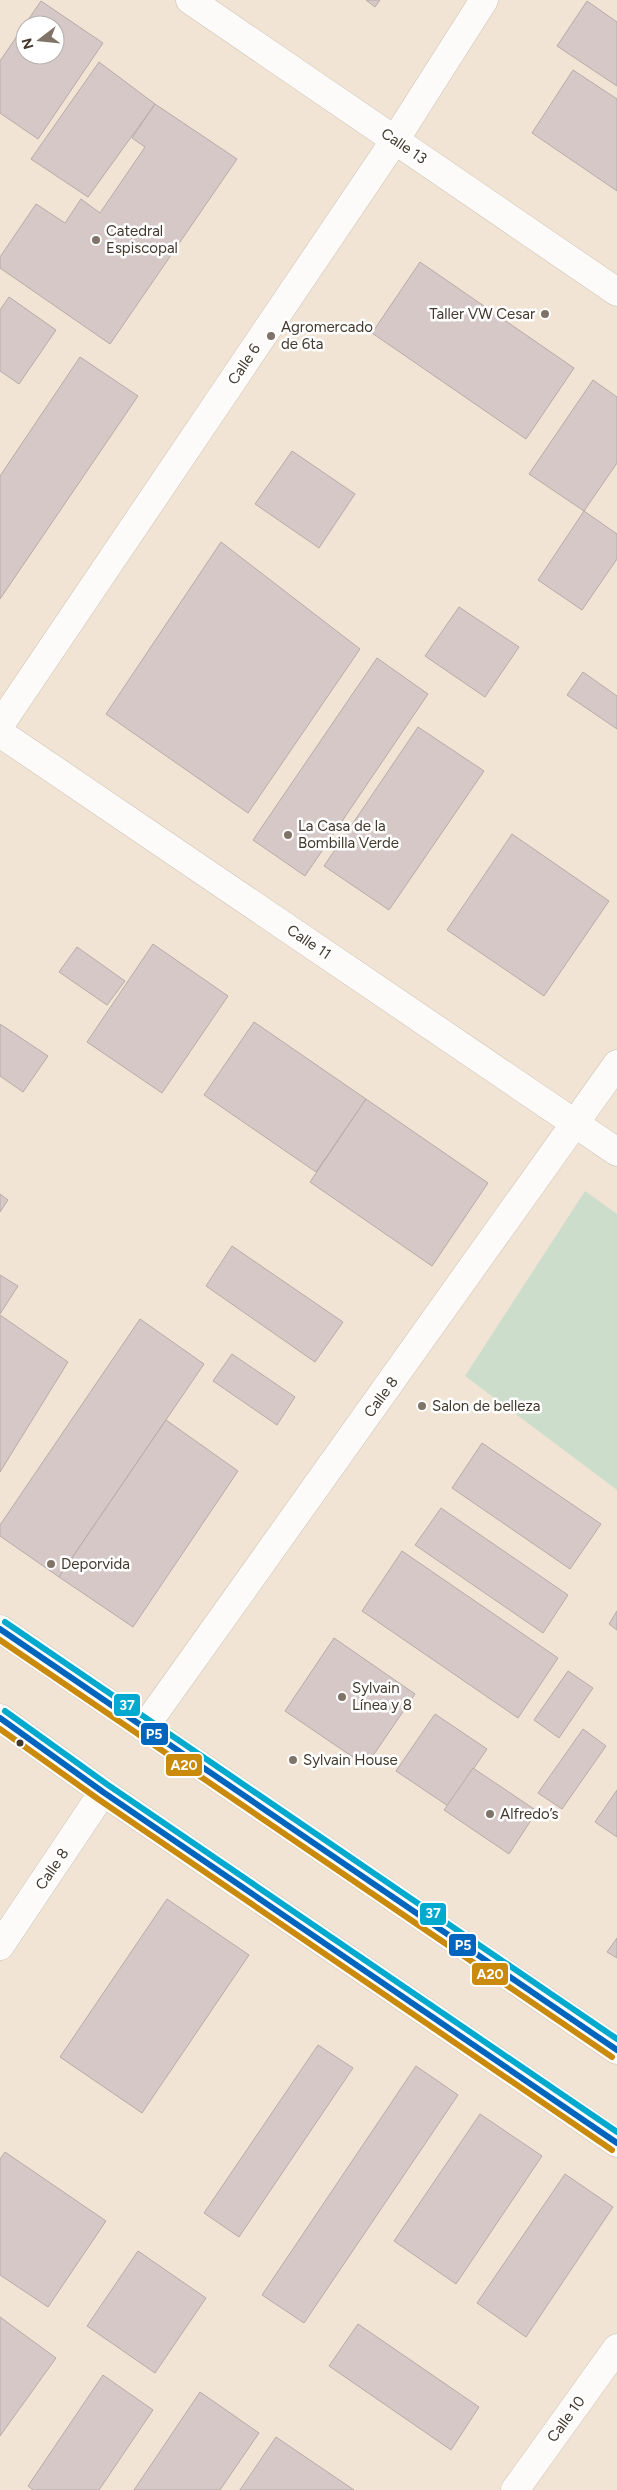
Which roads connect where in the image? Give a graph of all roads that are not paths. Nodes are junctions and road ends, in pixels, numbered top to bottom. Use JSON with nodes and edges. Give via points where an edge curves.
{"nodes":[{"id":1,"x":190,"y":0,"type":"edge"},
{"id":2,"x":484,"y":0,"type":"edge"},
{"id":3,"x":396,"y":140,"type":"junction"},
{"id":4,"x":617,"y":292,"type":"edge"},
{"id":5,"x":0,"y":726,"type":"edge"},
{"id":6,"x":0,"y":733,"type":"edge"},
{"id":7,"x":617,"y":1064,"type":"edge"},
{"id":8,"x":576,"y":1123,"type":"junction"},
{"id":9,"x":617,"y":1152,"type":"edge"},
{"id":10,"x":0,"y":1629,"type":"edge"},
{"id":11,"x":0,"y":1718,"type":"edge"},
{"id":12,"x":144,"y":1728,"type":"junction"},
{"id":13,"x":103,"y":1792,"type":"junction"},
{"id":14,"x":0,"y":1946,"type":"edge"},
{"id":15,"x":617,"y":2050,"type":"edge"},
{"id":16,"x":617,"y":2143,"type":"edge"},
{"id":17,"x":617,"y":2348,"type":"edge"},
{"id":18,"x":515,"y":2490,"type":"edge"}],
"edges":[{"from":1,"to":3,"type":"street","name":"Calle 13"},
{"from":2,"to":3,"type":"street","name":"Calle 6"},
{"from":3,"to":4,"type":"street","name":"Calle 13"},
{"from":3,"to":5,"type":"street","name":"Calle 6"},
{"from":6,"to":8,"type":"street","name":"Calle 11"},
{"from":7,"to":8,"type":"street","name":"Calle 8"},
{"from":8,"to":9,"type":"street","name":"Calle 11"},
{"from":8,"to":12,"type":"street","name":"Calle 8"},
{"from":10,"to":12,"type":"street"},
{"from":11,"to":13,"type":"street"},
{"from":12,"to":15,"type":"street"},
{"from":13,"to":14,"type":"street","name":"Calle 8"},
{"from":13,"to":16,"type":"street"},
{"from":17,"to":18,"type":"street","name":"Calle 10"}]}
